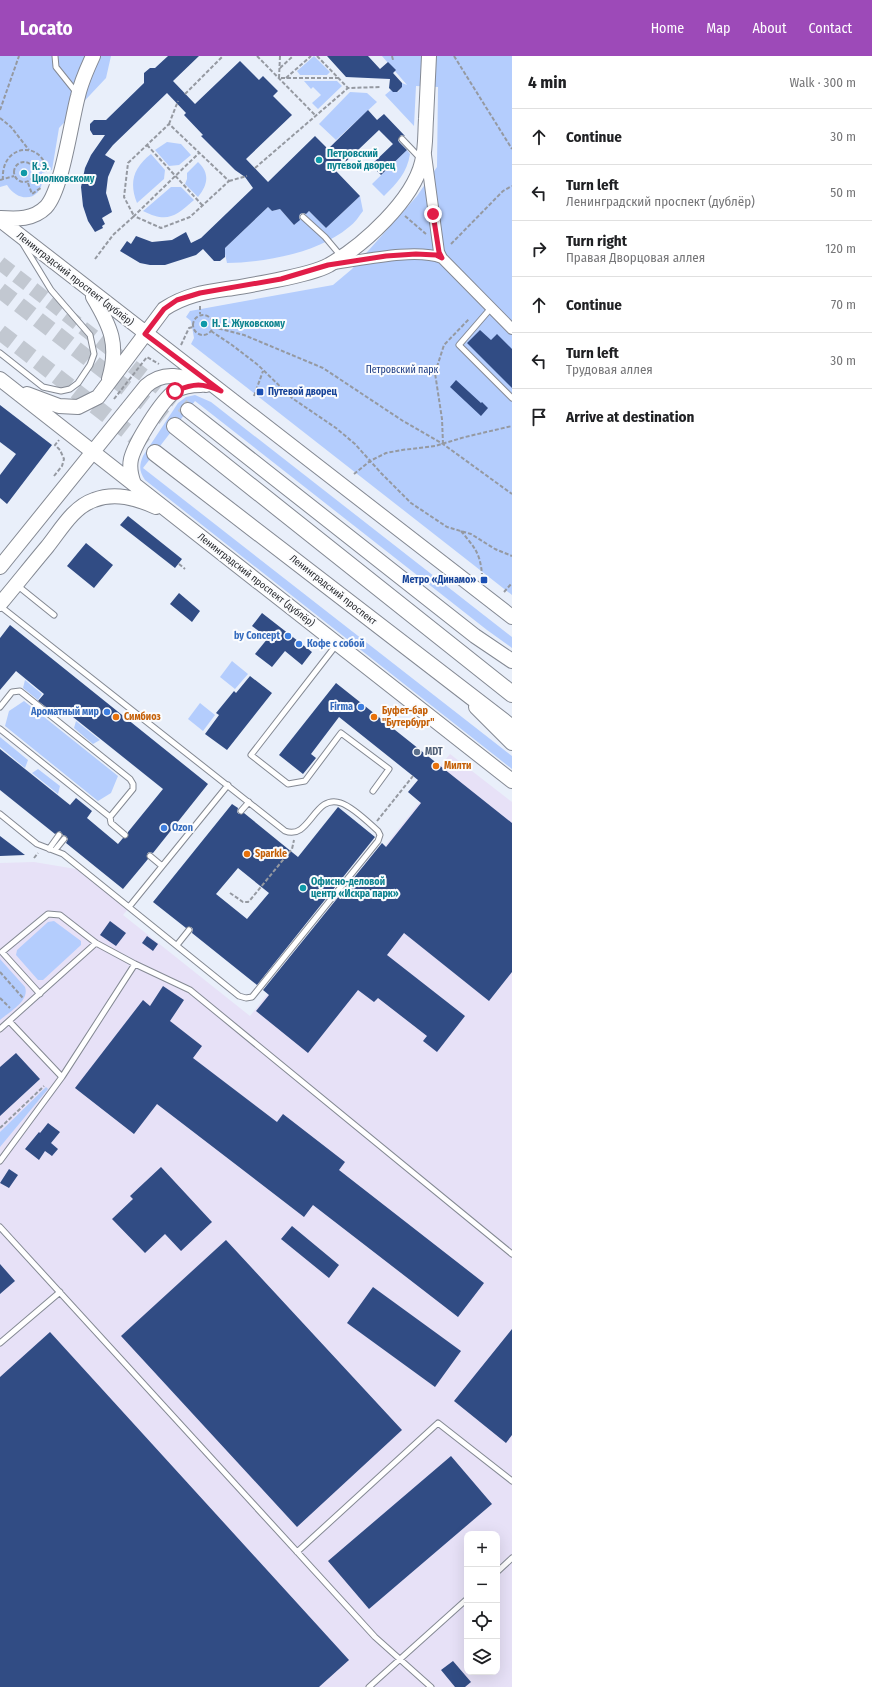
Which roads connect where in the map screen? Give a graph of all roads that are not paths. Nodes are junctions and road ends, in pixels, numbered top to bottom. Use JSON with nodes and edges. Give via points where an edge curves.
{"nodes":[{"id":1,"x":55,"y":56,"type":"edge"},
{"id":2,"x":92,"y":56,"type":"edge"},
{"id":3,"x":429,"y":56,"type":"edge"},
{"id":4,"x":78,"y":95,"type":"junction"},
{"id":5,"x":402,"y":139,"type":"dead end"},
{"id":6,"x":425,"y":145,"type":"junction"},
{"id":7,"x":423,"y":161,"type":"junction"},
{"id":8,"x":304,"y":217,"type":"dead end"},
{"id":9,"x":0,"y":219,"type":"edge"},
{"id":10,"x":17,"y":234,"type":"junction"},
{"id":11,"x":341,"y":256,"type":"junction"},
{"id":12,"x":442,"y":258,"type":"junction"},
{"id":13,"x":328,"y":265,"type":"junction"},
{"id":14,"x":89,"y":290,"type":"junction"},
{"id":15,"x":491,"y":308,"type":"junction"},
{"id":16,"x":512,"y":329,"type":"edge"},
{"id":17,"x":145,"y":334,"type":"junction"},
{"id":18,"x":0,"y":353,"type":"edge"},
{"id":19,"x":5,"y":384,"type":"edge"},
{"id":20,"x":206,"y":385,"type":"junction"},
{"id":21,"x":107,"y":387,"type":"junction"},
{"id":22,"x":221,"y":391,"type":"junction"},
{"id":23,"x":512,"y":398,"type":"edge"},
{"id":24,"x":188,"y":410,"type":"tunnel mouth"},
{"id":25,"x":175,"y":426,"type":"tunnel mouth"},
{"id":26,"x":93,"y":452,"type":"junction"},
{"id":27,"x":155,"y":453,"type":"tunnel mouth"},
{"id":28,"x":134,"y":484,"type":"junction"},
{"id":29,"x":180,"y":521,"type":"junction"},
{"id":30,"x":1,"y":565,"type":"edge"},
{"id":31,"x":16,"y":584,"type":"junction"},
{"id":32,"x":0,"y":605,"type":"edge"},
{"id":33,"x":54,"y":615,"type":"dead end"},
{"id":34,"x":512,"y":617,"type":"edge"},
{"id":35,"x":337,"y":644,"type":"junction"},
{"id":36,"x":512,"y":661,"type":"edge"},
{"id":37,"x":446,"y":677,"type":"junction"},
{"id":38,"x":512,"y":694,"type":"edge"},
{"id":39,"x":0,"y":707,"type":"edge"},
{"id":40,"x":512,"y":728,"type":"edge"},
{"id":41,"x":0,"y":729,"type":"edge"},
{"id":42,"x":512,"y":743,"type":"edge"},
{"id":43,"x":512,"y":781,"type":"edge"},
{"id":44,"x":228,"y":785,"type":"junction"},
{"id":45,"x":373,"y":791,"type":"dead end"},
{"id":46,"x":249,"y":802,"type":"junction"},
{"id":47,"x":241,"y":811,"type":"dead end"},
{"id":48,"x":0,"y":814,"type":"edge"},
{"id":49,"x":110,"y":817,"type":"junction"},
{"id":50,"x":59,"y":835,"type":"dead end"},
{"id":51,"x":125,"y":836,"type":"dead end"},
{"id":52,"x":64,"y":839,"type":"dead end"},
{"id":53,"x":48,"y":849,"type":"junction"},
{"id":54,"x":55,"y":850,"type":"junction"},
{"id":55,"x":150,"y":856,"type":"dead end"},
{"id":56,"x":162,"y":866,"type":"junction"},
{"id":57,"x":129,"y":907,"type":"junction"},
{"id":58,"x":189,"y":930,"type":"dead end"},
{"id":59,"x":96,"y":943,"type":"junction"},
{"id":60,"x":177,"y":945,"type":"junction"},
{"id":61,"x":1,"y":950,"type":"edge"},
{"id":62,"x":134,"y":964,"type":"junction"},
{"id":63,"x":40,"y":994,"type":"junction"},
{"id":64,"x":9,"y":1021,"type":"junction"},
{"id":65,"x":0,"y":1030,"type":"edge"},
{"id":66,"x":62,"y":1078,"type":"junction"},
{"id":67,"x":0,"y":1161,"type":"edge"},
{"id":68,"x":0,"y":1227,"type":"edge"},
{"id":69,"x":512,"y":1254,"type":"edge"},
{"id":70,"x":60,"y":1292,"type":"junction"},
{"id":71,"x":0,"y":1343,"type":"edge"},
{"id":72,"x":512,"y":1482,"type":"edge"},
{"id":73,"x":297,"y":1552,"type":"junction"},
{"id":74,"x":512,"y":1558,"type":"edge"},
{"id":75,"x":500,"y":1569,"type":"edge"},
{"id":76,"x":464,"y":1602,"type":"edge"},
{"id":77,"x":400,"y":1659,"type":"junction"},
{"id":78,"x":368,"y":1687,"type":"edge"},
{"id":79,"x":431,"y":1687,"type":"edge"}],
"edges":[{"from":1,"to":4,"type":"lane","via":[[56,67]]},
{"from":2,"to":4,"type":"main road"},
{"from":3,"to":6,"type":"main road"},
{"from":4,"to":9,"type":"main road","via":[[59,181],[46,206],[33,216]]},
{"from":5,"to":7,"type":"lane"},
{"from":6,"to":7,"type":"main road"},
{"from":6,"to":12,"type":"street","via":[[436,237]]},
{"from":7,"to":11,"type":"main road","via":[[408,193],[382,224]]},
{"from":8,"to":11,"type":"lane"},
{"from":9,"to":10,"type":"main road","name":"Ленинградский проспект (дублёр)"},
{"from":10,"to":14,"type":"main road","name":"Ленинградский проспект (дублёр)"},
{"from":10,"to":18,"type":"lane","via":[[51,290],[90,335],[94,354],[78,383],[70,389],[60,391],[44,387]]},
{"from":11,"to":13,"type":"main road"},
{"from":12,"to":13,"type":"street","via":[[436,255],[416,254]]},
{"from":12,"to":15,"type":"street"},
{"from":13,"to":17,"type":"main road","via":[[281,279],[200,293],[177,300],[164,309]]},
{"from":14,"to":17,"type":"main road","name":"Ленинградский проспект (дублёр)"},
{"from":14,"to":21,"type":"main road","via":[[107,321],[112,340],[114,362]]},
{"from":15,"to":16,"type":"street"},
{"from":15,"to":23,"type":"lane","via":[[459,345]]},
{"from":17,"to":21,"type":"main road"},
{"from":17,"to":22,"type":"main road","name":"Ленинградский проспект (дублёр)"},
{"from":19,"to":21,"type":"main road","via":[[59,406],[78,407],[98,397]]},
{"from":19,"to":26,"type":"main road","name":"Ленинградский проспект (дублёр)"},
{"from":20,"to":22,"type":"main road"},
{"from":20,"to":26,"type":"main road","via":[[180,376],[153,380]]},
{"from":20,"to":28,"type":"main road","via":[[188,386],[175,391],[166,400],[136,445],[130,472]]},
{"from":22,"to":34,"type":"main road","name":"Ленинградский проспект (дублёр)"},
{"from":24,"to":36,"type":"main road","via":[[474,636]]},
{"from":25,"to":38,"type":"main road"},
{"from":26,"to":28,"type":"main road","name":"Ленинградский проспект (дублёр)"},
{"from":26,"to":30,"type":"main road"},
{"from":27,"to":37,"type":"main road","name":"Ленинградский проспект"},
{"from":28,"to":29,"type":"main road","name":"Ленинградский проспект (дублёр)"},
{"from":29,"to":31,"type":"main road","via":[[157,507],[131,498],[110,496],[92,500],[78,510]]},
{"from":29,"to":35,"type":"main road","name":"Ленинградский проспект (дублёр)"},
{"from":31,"to":32,"type":"main road"},
{"from":31,"to":33,"type":"lane"},
{"from":32,"to":44,"type":"lane"},
{"from":35,"to":43,"type":"main road","name":"Ленинградский проспект (дублёр)"},
{"from":35,"to":45,"type":"lane","via":[[251,755],[288,784],[305,781],[341,733],[389,769]]},
{"from":37,"to":40,"type":"main road","name":"Ленинградский проспект"},
{"from":37,"to":42,"type":"main road"},
{"from":39,"to":49,"type":"lane","via":[[12,692],[20,691],[130,779],[133,789]]},
{"from":41,"to":49,"type":"lane"},
{"from":44,"to":46,"type":"lane"},
{"from":44,"to":56,"type":"lane"},
{"from":46,"to":47,"type":"lane"},
{"from":46,"to":60,"type":"lane","via":[[285,831],[294,833],[301,830],[322,806],[332,802],[341,803],[373,826],[379,833],[378,841],[252,997],[240,996]]},
{"from":48,"to":53,"type":"lane","via":[[37,844]]},
{"from":49,"to":51,"type":"lane","via":[[112,825]]},
{"from":50,"to":53,"type":"lane"},
{"from":52,"to":54,"type":"lane"},
{"from":53,"to":54,"type":"lane"},
{"from":54,"to":57,"type":"lane","via":[[64,854]]},
{"from":55,"to":56,"type":"lane"},
{"from":56,"to":57,"type":"lane"},
{"from":57,"to":60,"type":"lane"},
{"from":58,"to":60,"type":"lane"},
{"from":59,"to":61,"type":"lane","via":[[60,915],[48,914]]},
{"from":59,"to":62,"type":"lane"},
{"from":59,"to":63,"type":"lane"},
{"from":61,"to":63,"type":"lane"},
{"from":62,"to":66,"type":"lane"},
{"from":62,"to":69,"type":"lane","via":[[190,990]]},
{"from":63,"to":64,"type":"lane"},
{"from":64,"to":65,"type":"lane"},
{"from":64,"to":66,"type":"lane"},
{"from":66,"to":67,"type":"lane"},
{"from":68,"to":70,"type":"lane"},
{"from":70,"to":71,"type":"lane"},
{"from":70,"to":73,"type":"lane"},
{"from":72,"to":73,"type":"lane","via":[[438,1423]]},
{"from":73,"to":77,"type":"lane","via":[[375,1637]]},
{"from":74,"to":75,"type":"lane"},
{"from":76,"to":77,"type":"lane"},
{"from":77,"to":78,"type":"lane"},
{"from":77,"to":79,"type":"lane"}]}
